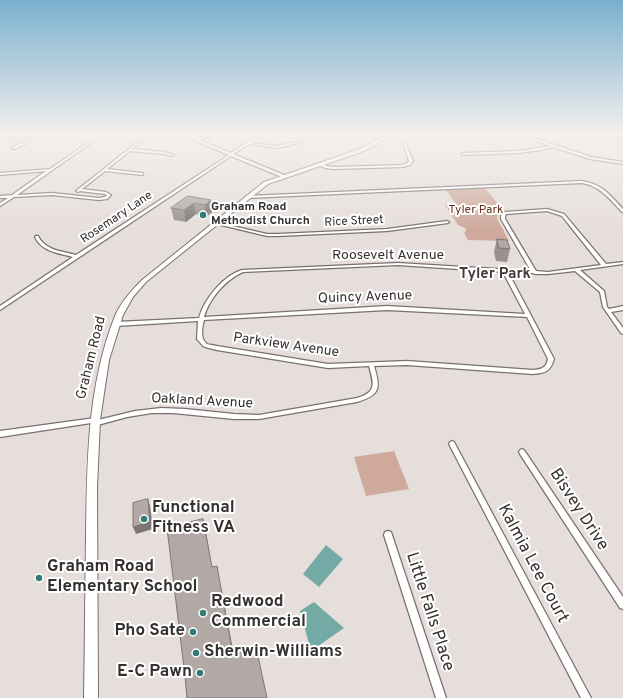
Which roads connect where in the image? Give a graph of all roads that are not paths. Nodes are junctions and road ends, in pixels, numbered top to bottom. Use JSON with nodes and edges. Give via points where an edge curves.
{"nodes":[{"id":1,"x":56,"y":166,"type":"edge"},
{"id":2,"x":110,"y":166,"type":"edge"},
{"id":3,"x":214,"y":166,"type":"edge"},
{"id":4,"x":259,"y":166,"type":"edge"},
{"id":5,"x":315,"y":166,"type":"edge"},
{"id":6,"x":323,"y":166,"type":"edge"},
{"id":7,"x":406,"y":166,"type":"edge"},
{"id":8,"x":50,"y":170,"type":"junction"},
{"id":9,"x":104,"y":170,"type":"junction"},
{"id":10,"x":0,"y":174,"type":"edge"},
{"id":11,"x":142,"y":174,"type":"dead end"},
{"id":12,"x":284,"y":176,"type":"junction"},
{"id":13,"x":79,"y":190,"type":"junction"},
{"id":14,"x":13,"y":196,"type":"junction"},
{"id":15,"x":71,"y":196,"type":"junction"},
{"id":16,"x":0,"y":197,"type":"edge"},
{"id":17,"x":247,"y":197,"type":"junction"},
{"id":18,"x":615,"y":203,"type":"junction"},
{"id":19,"x":623,"y":203,"type":"edge"},
{"id":20,"x":0,"y":205,"type":"edge"},
{"id":21,"x":623,"y":210,"type":"edge"},
{"id":22,"x":447,"y":222,"type":"dead end"},
{"id":23,"x":215,"y":223,"type":"junction"},
{"id":24,"x":37,"y":237,"type":"dead end"},
{"id":25,"x":77,"y":257,"type":"junction"},
{"id":26,"x":623,"y":263,"type":"edge"},
{"id":27,"x":605,"y":266,"type":"junction"},
{"id":28,"x":577,"y":270,"type":"junction"},
{"id":29,"x":505,"y":271,"type":"junction"},
{"id":30,"x":535,"y":272,"type":"junction"},
{"id":31,"x":0,"y":308,"type":"edge"},
{"id":32,"x":623,"y":308,"type":"edge"},
{"id":33,"x":608,"y":311,"type":"junction"},
{"id":34,"x":529,"y":316,"type":"junction"},
{"id":35,"x":202,"y":319,"type":"junction"},
{"id":36,"x":116,"y":324,"type":"junction"},
{"id":37,"x":623,"y":332,"type":"edge"},
{"id":38,"x":371,"y":365,"type":"junction"},
{"id":39,"x":95,"y":422,"type":"junction"},
{"id":40,"x":0,"y":434,"type":"edge"},
{"id":41,"x":452,"y":444,"type":"dead end"},
{"id":42,"x":522,"y":452,"type":"dead end"},
{"id":43,"x":388,"y":536,"type":"dead end"},
{"id":44,"x":623,"y":605,"type":"edge"},
{"id":45,"x":91,"y":698,"type":"edge"},
{"id":46,"x":441,"y":698,"type":"edge"},
{"id":47,"x":586,"y":698,"type":"edge"}],
"edges":[{"from":1,"to":8,"type":"street"},
{"from":2,"to":9,"type":"street"},
{"from":3,"to":25,"type":"street","name":"Rosemary Lane"},
{"from":4,"to":12,"type":"street"},
{"from":5,"to":12,"type":"street","name":"Graham Road"},
{"from":6,"to":7,"type":"street","via":[[334,168]]},
{"from":8,"to":10,"type":"street"},
{"from":8,"to":14,"type":"street"},
{"from":9,"to":11,"type":"street"},
{"from":9,"to":13,"type":"street"},
{"from":12,"to":17,"type":"street","name":"Graham Road","via":[[266,183]]},
{"from":13,"to":15,"type":"street"},
{"from":13,"to":15,"type":"street","via":[[106,193],[109,196],[98,199]]},
{"from":14,"to":15,"type":"street"},
{"from":14,"to":16,"type":"street"},
{"from":14,"to":20,"type":"street"},
{"from":17,"to":18,"type":"street","via":[[576,182],[598,186]]},
{"from":17,"to":23,"type":"street","name":"Graham Road"},
{"from":18,"to":19,"type":"street"},
{"from":18,"to":21,"type":"street"},
{"from":22,"to":23,"type":"street","name":"Rice Street","via":[[387,230],[278,236]]},
{"from":23,"to":36,"type":"street","name":"Graham Road","via":[[135,289],[122,307]]},
{"from":24,"to":25,"type":"street","via":[[45,248]]},
{"from":25,"to":31,"type":"street","name":"Rosemary Lane"},
{"from":26,"to":27,"type":"street","name":"Roosevelt Avenue"},
{"from":27,"to":28,"type":"street","name":"Roosevelt Avenue"},
{"from":27,"to":30,"type":"street","via":[[563,215],[546,210],[506,213],[503,219]]},
{"from":28,"to":30,"type":"street","name":"Roosevelt Avenue"},
{"from":28,"to":33,"type":"street","via":[[602,292]]},
{"from":29,"to":30,"type":"street","name":"Roosevelt Avenue"},
{"from":29,"to":34,"type":"street"},
{"from":29,"to":35,"type":"street","name":"Roosevelt Avenue","via":[[381,264],[242,271],[232,276],[209,299]]},
{"from":32,"to":33,"type":"street"},
{"from":33,"to":37,"type":"street"},
{"from":34,"to":35,"type":"street","name":"Quincy Avenue","via":[[387,308]]},
{"from":34,"to":38,"type":"street","name":"Parkview Avenue","via":[[551,359],[551,364],[542,371],[418,363]]},
{"from":35,"to":36,"type":"street"},
{"from":35,"to":38,"type":"street","name":"Parkview Avenue","via":[[200,339],[208,346],[314,365]]},
{"from":36,"to":39,"type":"street","name":"Graham Road","via":[[105,360]]},
{"from":38,"to":39,"type":"street","name":"Oakland Avenue","via":[[376,382],[375,390],[368,397],[357,400],[243,418],[148,411]]},
{"from":39,"to":40,"type":"street","name":"Oakland Avenue"},
{"from":39,"to":45,"type":"street","name":"Graham Road","via":[[92,488]]},
{"from":41,"to":47,"type":"street","name":"Kalmia Lee Court"},
{"from":42,"to":44,"type":"street","name":"Bisvey Drive"},
{"from":43,"to":46,"type":"street","name":"Little Falls Place"}]}
